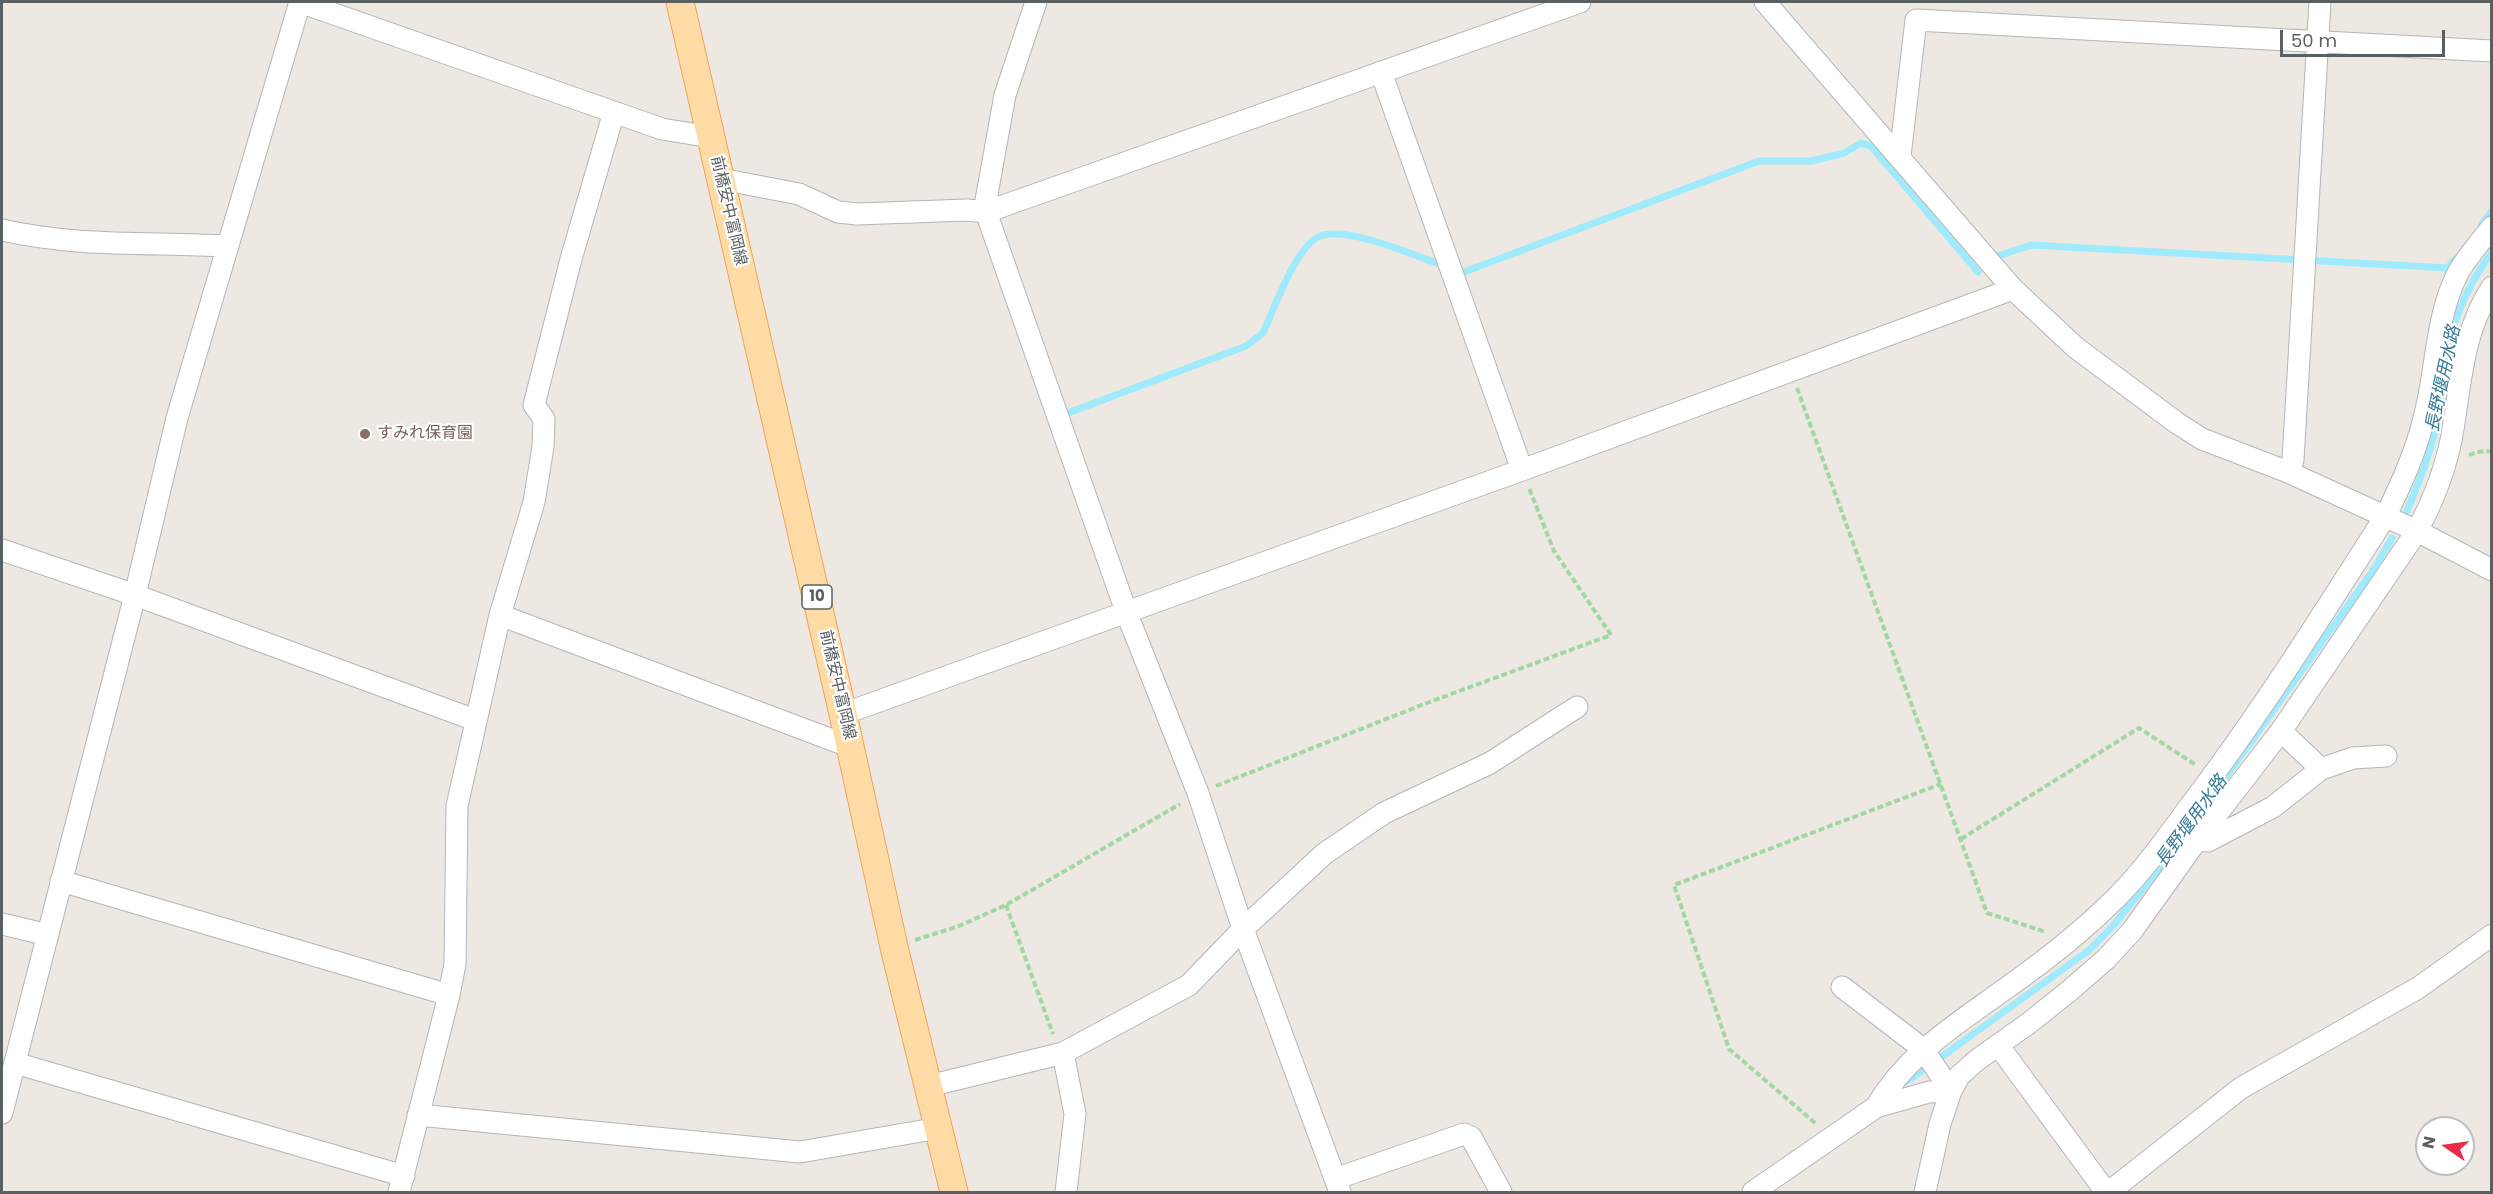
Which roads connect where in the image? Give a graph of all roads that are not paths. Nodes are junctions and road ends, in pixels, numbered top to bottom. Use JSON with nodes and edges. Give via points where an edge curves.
{"nodes":[{"id":1,"x":300,"y":2,"type":"edge"},
{"id":2,"x":680,"y":2,"type":"edge"},
{"id":3,"x":1036,"y":2,"type":"edge"},
{"id":4,"x":1580,"y":2,"type":"edge"},
{"id":5,"x":1765,"y":2,"type":"edge"},
{"id":6,"x":2320,"y":2,"type":"edge"},
{"id":7,"x":2317,"y":42,"type":"junction"},
{"id":8,"x":2492,"y":51,"type":"edge"},
{"id":9,"x":1381,"y":72,"type":"junction"},
{"id":10,"x":614,"y":112,"type":"junction"},
{"id":11,"x":711,"y":137,"type":"junction"},
{"id":12,"x":1900,"y":156,"type":"junction"},
{"id":13,"x":721,"y":180,"type":"junction"},
{"id":14,"x":986,"y":212,"type":"junction"},
{"id":15,"x":2492,"y":227,"type":"edge"},
{"id":16,"x":2,"y":230,"type":"edge"},
{"id":17,"x":226,"y":246,"type":"junction"},
{"id":18,"x":2492,"y":288,"type":"edge"},
{"id":19,"x":2013,"y":289,"type":"junction"},
{"id":20,"x":1522,"y":470,"type":"junction"},
{"id":21,"x":2288,"y":472,"type":"junction"},
{"id":22,"x":2385,"y":517,"type":"junction"},
{"id":23,"x":2417,"y":531,"type":"junction"},
{"id":24,"x":2,"y":550,"type":"edge"},
{"id":25,"x":2492,"y":570,"type":"edge"},
{"id":26,"x":135,"y":595,"type":"junction"},
{"id":27,"x":1127,"y":614,"type":"junction"},
{"id":28,"x":500,"y":615,"type":"junction"},
{"id":29,"x":1577,"y":707,"type":"dead end"},
{"id":30,"x":843,"y":714,"type":"junction"},
{"id":31,"x":475,"y":720,"type":"junction"},
{"id":32,"x":2282,"y":731,"type":"junction"},
{"id":33,"x":850,"y":747,"type":"junction"},
{"id":34,"x":2386,"y":756,"type":"dead end"},
{"id":35,"x":2321,"y":769,"type":"junction"},
{"id":36,"x":2197,"y":840,"type":"junction"},
{"id":37,"x":61,"y":881,"type":"junction"},
{"id":38,"x":2,"y":924,"type":"edge"},
{"id":39,"x":1243,"y":929,"type":"junction"},
{"id":40,"x":48,"y":935,"type":"junction"},
{"id":41,"x":2492,"y":935,"type":"edge"},
{"id":42,"x":1842,"y":987,"type":"dead end"},
{"id":43,"x":449,"y":994,"type":"junction"},
{"id":44,"x":1998,"y":1045,"type":"junction"},
{"id":45,"x":1923,"y":1049,"type":"junction"},
{"id":46,"x":1063,"y":1053,"type":"junction"},
{"id":47,"x":15,"y":1062,"type":"junction"},
{"id":48,"x":929,"y":1086,"type":"junction"},
{"id":49,"x":1951,"y":1091,"type":"junction"},
{"id":50,"x":1876,"y":1107,"type":"junction"},
{"id":51,"x":2,"y":1113,"type":"edge"},
{"id":52,"x":418,"y":1115,"type":"junction"},
{"id":53,"x":939,"y":1128,"type":"junction"},
{"id":54,"x":402,"y":1184,"type":"edge"},
{"id":55,"x":1337,"y":1186,"type":"edge"},
{"id":56,"x":954,"y":1192,"type":"edge"},
{"id":57,"x":1066,"y":1192,"type":"edge"},
{"id":58,"x":1501,"y":1192,"type":"edge"},
{"id":59,"x":1753,"y":1192,"type":"edge"},
{"id":60,"x":1925,"y":1192,"type":"edge"},
{"id":61,"x":2108,"y":1192,"type":"edge"}],
"edges":[{"from":1,"to":10,"type":"street"},
{"from":1,"to":17,"type":"street"},
{"from":2,"to":11,"type":"main road","name":"前橋安中富岡線","number":"10"},
{"from":3,"to":14,"type":"street","via":[[1005,95]]},
{"from":4,"to":9,"type":"street"},
{"from":5,"to":12,"type":"street"},
{"from":6,"to":7,"type":"street"},
{"from":7,"to":8,"type":"street"},
{"from":7,"to":12,"type":"street","via":[[1916,20]]},
{"from":7,"to":21,"type":"street","via":[[2293,460]]},
{"from":9,"to":14,"type":"street"},
{"from":9,"to":20,"type":"street"},
{"from":10,"to":11,"type":"street","via":[[662,129]]},
{"from":10,"to":28,"type":"street","via":[[534,405],[544,419],[534,502]]},
{"from":11,"to":13,"type":"main road","name":"前橋安中富岡線","number":"10"},
{"from":12,"to":19,"type":"street"},
{"from":13,"to":14,"type":"street","via":[[800,194],[838,212]]},
{"from":13,"to":30,"type":"main road","name":"前橋安中富岡線","number":"10"},
{"from":14,"to":27,"type":"street"},
{"from":15,"to":22,"type":"street","via":[[2453,287],[2443,317],[2418,445]]},
{"from":16,"to":17,"type":"street","via":[[78,242]]},
{"from":17,"to":26,"type":"street","via":[[177,418]]},
{"from":18,"to":23,"type":"street","via":[[2472,327],[2462,360],[2445,464]]},
{"from":19,"to":20,"type":"street"},
{"from":19,"to":21,"type":"street","via":[[2074,347],[2176,423],[2202,439]]},
{"from":20,"to":27,"type":"street"},
{"from":21,"to":22,"type":"street"},
{"from":22,"to":23,"type":"street"},
{"from":22,"to":45,"type":"street","via":[[2270,696],[2137,875],[2068,942]]},
{"from":23,"to":25,"type":"street"},
{"from":23,"to":32,"type":"street"},
{"from":24,"to":26,"type":"street"},
{"from":26,"to":31,"type":"street"},
{"from":26,"to":37,"type":"street"},
{"from":27,"to":30,"type":"street"},
{"from":27,"to":39,"type":"street","via":[[1198,793]]},
{"from":28,"to":31,"type":"street"},
{"from":28,"to":33,"type":"street"},
{"from":29,"to":39,"type":"street","via":[[1490,763],[1384,813],[1324,854]]},
{"from":30,"to":33,"type":"main road","name":"前橋安中富岡線","number":"10"},
{"from":31,"to":43,"type":"street","via":[[457,806],[455,964]]},
{"from":32,"to":35,"type":"street"},
{"from":32,"to":36,"type":"street"},
{"from":33,"to":48,"type":"main road","name":"前橋安中富岡線","number":"10"},
{"from":34,"to":35,"type":"street","via":[[2354,758]]},
{"from":35,"to":36,"type":"street","via":[[2273,807],[2208,842]]},
{"from":36,"to":44,"type":"street","via":[[2132,931],[2106,959]]},
{"from":37,"to":40,"type":"street"},
{"from":37,"to":43,"type":"street"},
{"from":38,"to":40,"type":"street"},
{"from":39,"to":46,"type":"street","via":[[1189,985]]},
{"from":39,"to":55,"type":"street"},
{"from":40,"to":47,"type":"street"},
{"from":41,"to":61,"type":"street","via":[[2418,988],[2241,1088]]},
{"from":42,"to":45,"type":"street"},
{"from":43,"to":52,"type":"street"},
{"from":44,"to":49,"type":"street","via":[[1959,1076]]},
{"from":44,"to":61,"type":"street"},
{"from":45,"to":49,"type":"street"},
{"from":45,"to":50,"type":"street","via":[[1888,1085]]},
{"from":46,"to":48,"type":"street"},
{"from":46,"to":57,"type":"street","via":[[1075,1114]]},
{"from":47,"to":51,"type":"street"},
{"from":47,"to":54,"type":"street"},
{"from":48,"to":53,"type":"main road","name":"前橋安中富岡線","number":"10"},
{"from":49,"to":50,"type":"street","via":[[1929,1092]]},
{"from":49,"to":60,"type":"street"},
{"from":50,"to":59,"type":"street"},
{"from":52,"to":53,"type":"street","via":[[800,1152]]},
{"from":52,"to":54,"type":"street"},
{"from":53,"to":56,"type":"main road","name":"前橋安中富岡線","number":"10"},
{"from":55,"to":58,"type":"street","via":[[1464,1134],[1471,1137]]}]}
